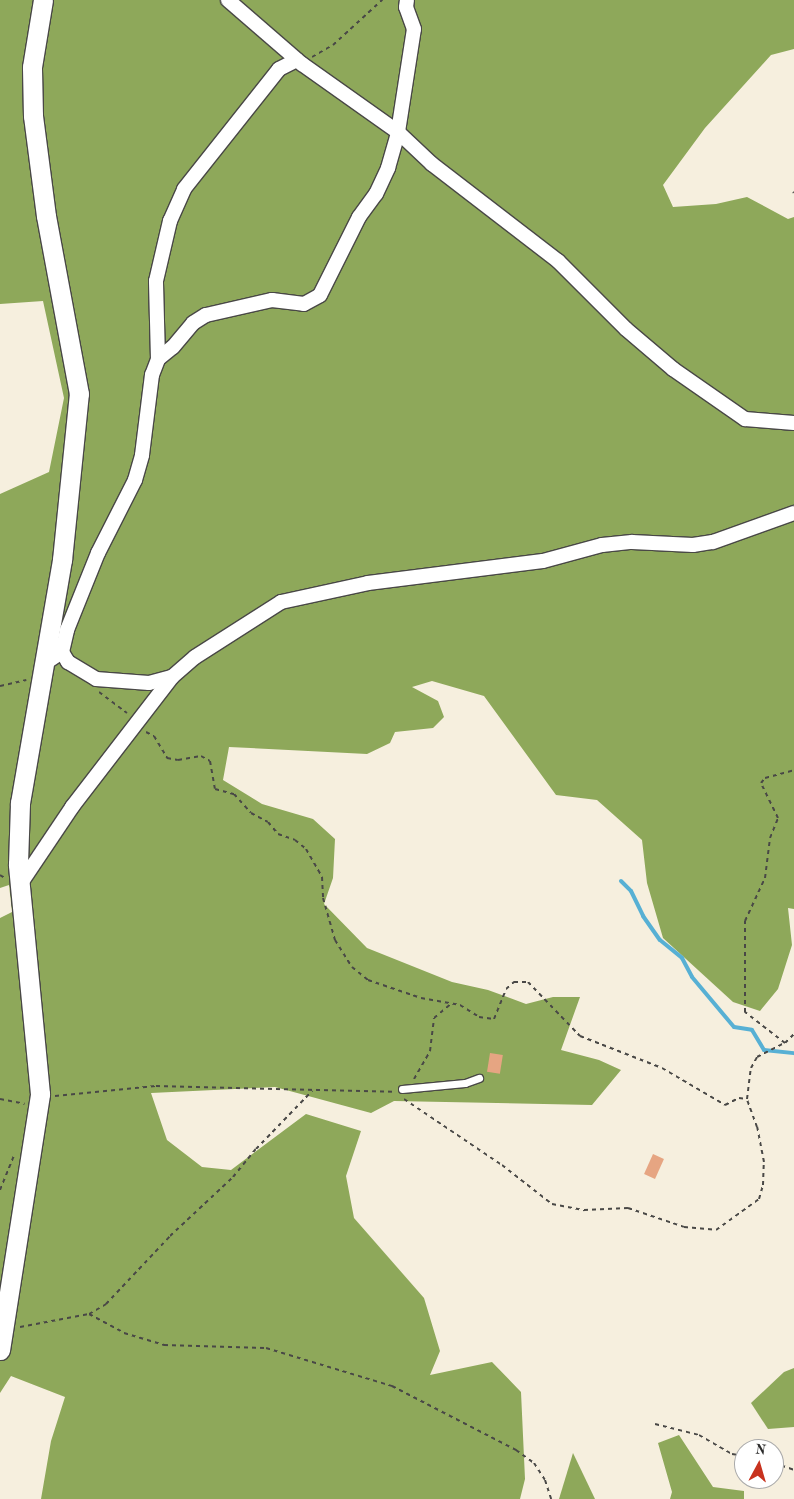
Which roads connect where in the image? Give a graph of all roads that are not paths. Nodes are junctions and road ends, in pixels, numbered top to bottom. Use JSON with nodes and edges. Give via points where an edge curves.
{"nodes":[{"id":1,"x":43,"y":0,"type":"edge"},
{"id":2,"x":228,"y":0,"type":"edge"},
{"id":3,"x":406,"y":0,"type":"edge"},
{"id":4,"x":300,"y":62,"type":"junction"},
{"id":5,"x":398,"y":132,"type":"junction"},
{"id":6,"x":158,"y":359,"type":"junction"},
{"id":7,"x":794,"y":424,"type":"edge"},
{"id":8,"x":794,"y":513,"type":"edge"},
{"id":9,"x":62,"y":652,"type":"junction"},
{"id":10,"x":44,"y":664,"type":"junction"},
{"id":11,"x":172,"y":677,"type":"junction"},
{"id":12,"x":20,"y":883,"type":"junction"},
{"id":13,"x":479,"y":1078,"type":"dead end"},
{"id":14,"x":399,"y":1090,"type":"road end"},
{"id":15,"x":0,"y":1350,"type":"edge"}],
"edges":[{"from":1,"to":10,"type":"street","via":[[32,67],[33,116],[46,216],[79,394],[62,560]]},
{"from":2,"to":4,"type":"street"},
{"from":3,"to":5,"type":"street","via":[[414,29]]},
{"from":4,"to":5,"type":"street"},
{"from":4,"to":6,"type":"street","via":[[279,69],[184,189],[170,221],[156,281]]},
{"from":5,"to":6,"type":"street","via":[[388,168],[376,194],[359,216],[320,295],[304,304],[272,300],[206,315],[192,323],[173,347]]},
{"from":5,"to":7,"type":"street","via":[[432,164],[558,261],[626,329],[673,369],[745,419]]},
{"from":6,"to":9,"type":"street","via":[[152,375],[142,455],[135,480],[98,554],[67,630]]},
{"from":8,"to":11,"type":"street","via":[[738,535],[693,545],[632,542],[602,545],[543,560],[368,583],[297,597],[267,610],[195,657]]},
{"from":9,"to":10,"type":"street"},
{"from":9,"to":11,"type":"street","via":[[68,662],[92,677],[140,683]]},
{"from":10,"to":12,"type":"street","via":[[20,803]]},
{"from":11,"to":12,"type":"street","via":[[72,807]]},
{"from":12,"to":15,"type":"street","via":[[33,1099]]},
{"from":13,"to":14,"type":"lane","via":[[466,1083]]}]}
